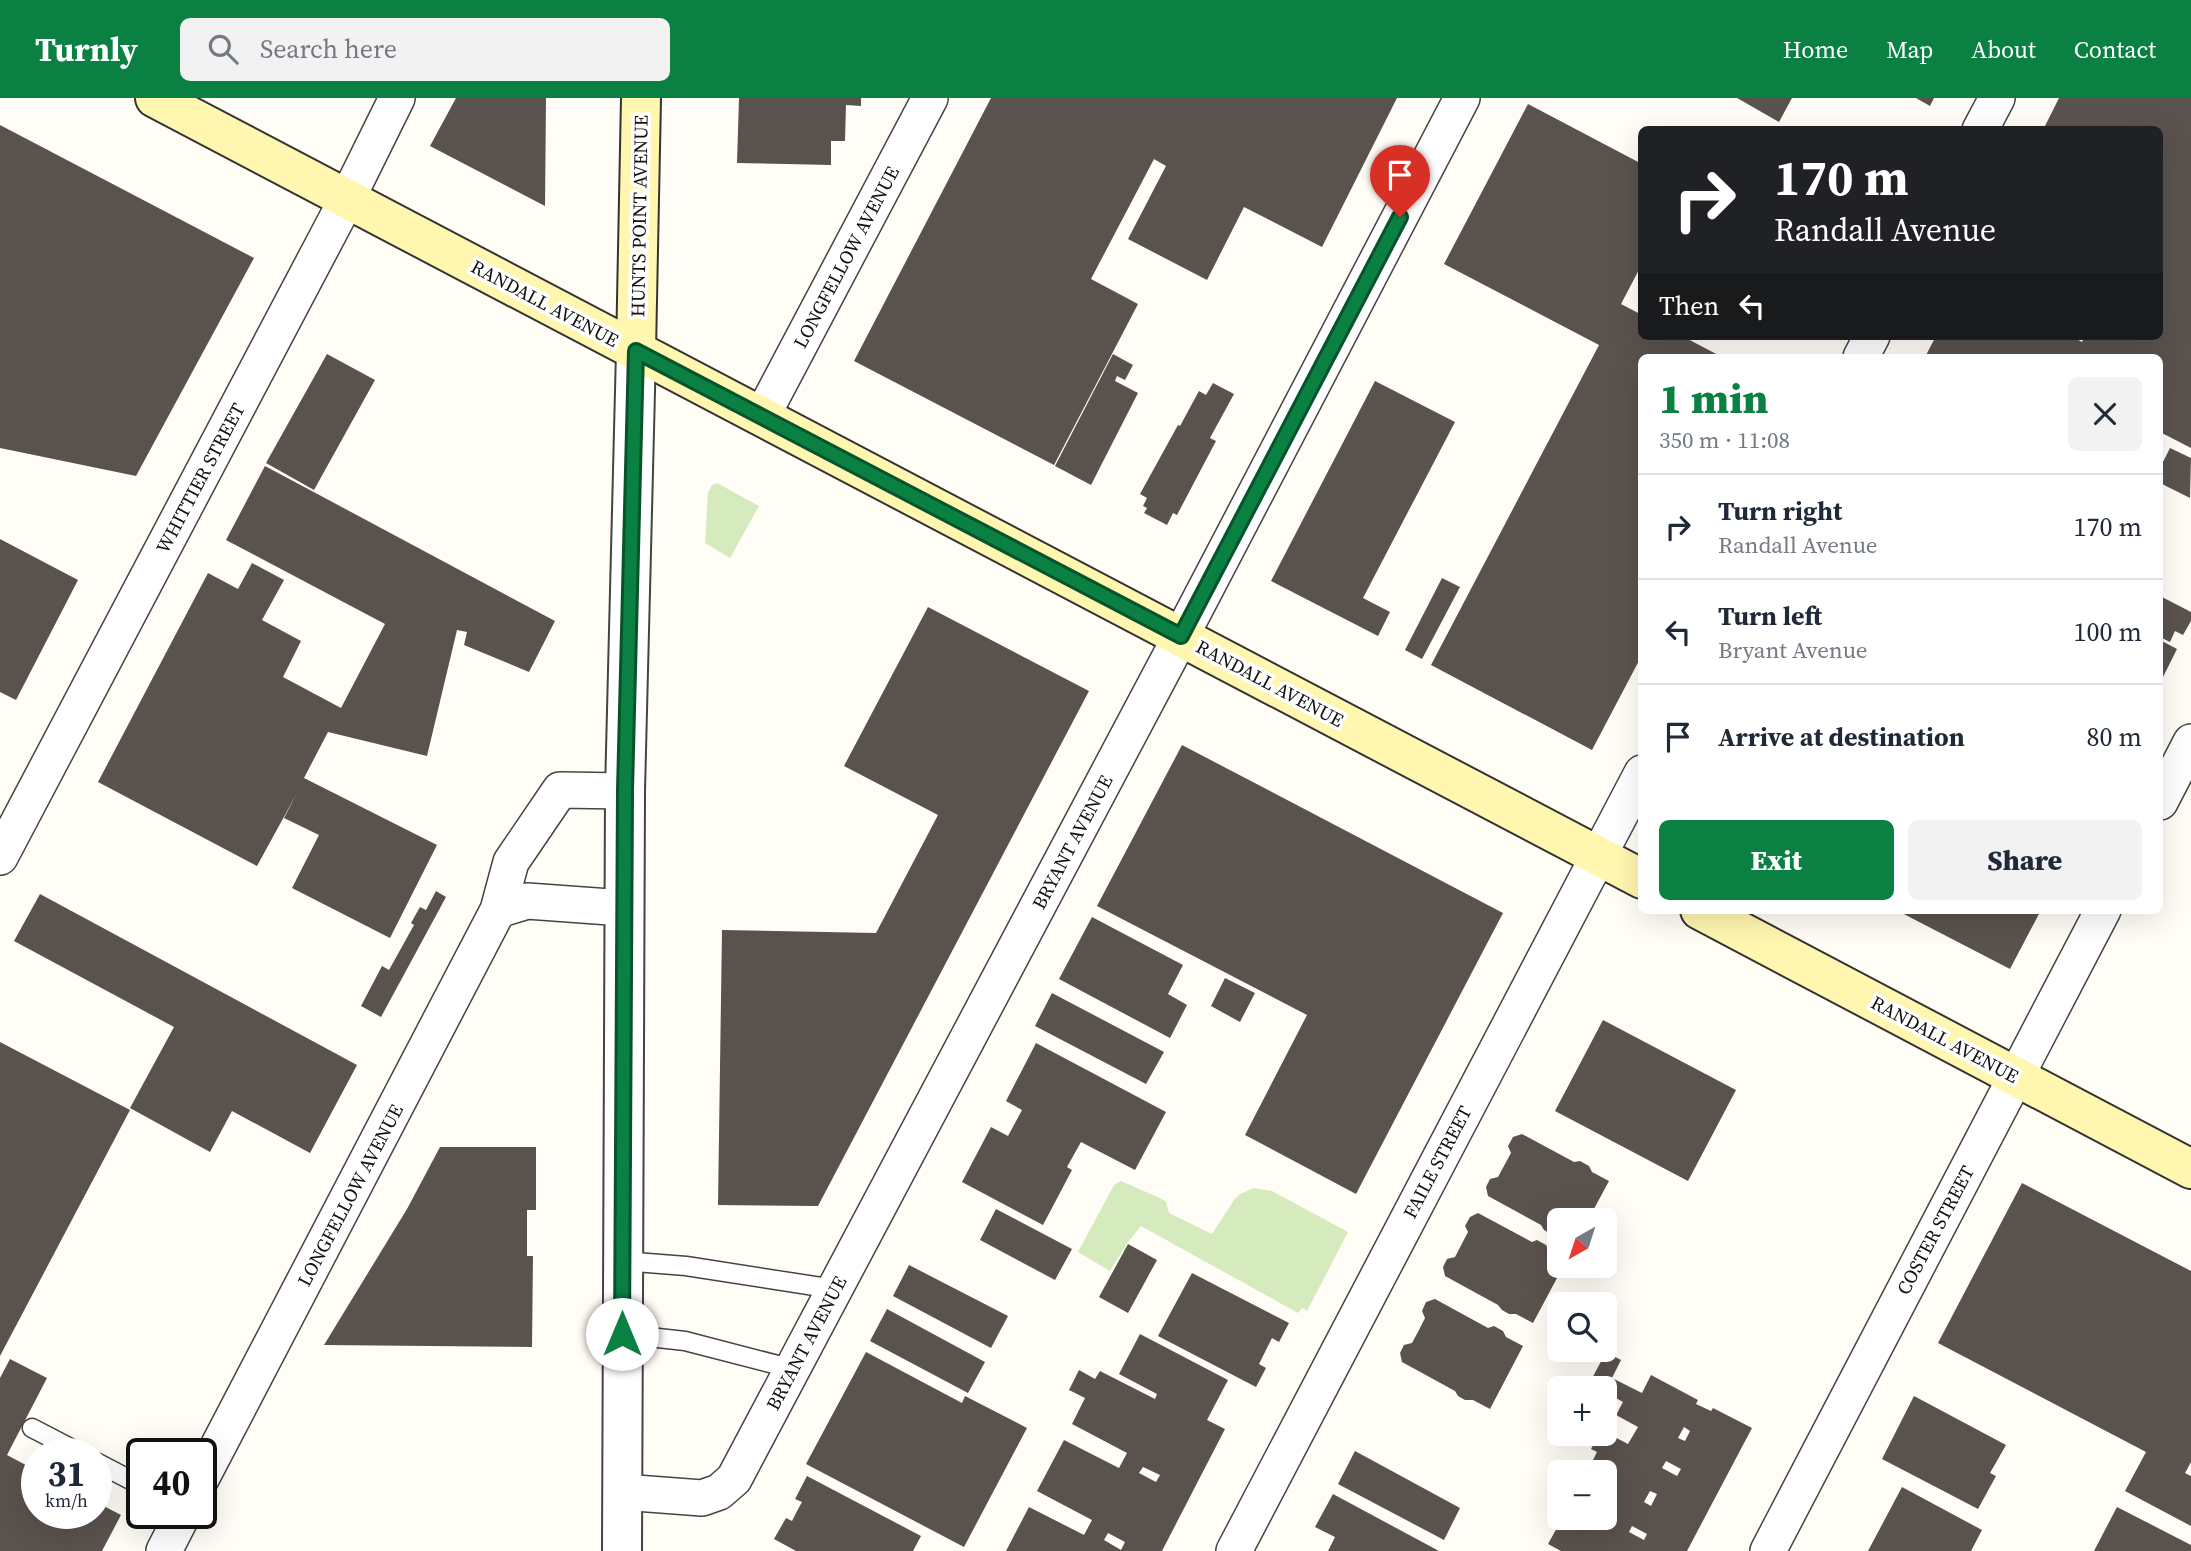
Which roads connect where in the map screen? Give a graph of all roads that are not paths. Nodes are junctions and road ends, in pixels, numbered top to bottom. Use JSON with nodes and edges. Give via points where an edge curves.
{"nodes":[{"id":1,"x":155,"y":98,"type":"edge"},
{"id":2,"x":397,"y":98,"type":"edge"},
{"id":3,"x":640,"y":98,"type":"edge"},
{"id":4,"x":930,"y":98,"type":"edge"},
{"id":5,"x":1462,"y":98,"type":"edge"},
{"id":6,"x":1997,"y":98,"type":"edge"},
{"id":7,"x":1982,"y":126,"type":"edge"},
{"id":8,"x":347,"y":199,"type":"junction"},
{"id":9,"x":636,"y":351,"type":"junction"},
{"id":10,"x":762,"y":416,"type":"junction"},
{"id":11,"x":1181,"y":636,"type":"junction"},
{"id":12,"x":2191,"y":742,"type":"edge"},
{"id":13,"x":1638,"y":781,"type":"edge"},
{"id":14,"x":625,"y":790,"type":"junction"},
{"id":15,"x":2163,"y":796,"type":"edge"},
{"id":16,"x":1598,"y":856,"type":"junction"},
{"id":17,"x":0,"y":857,"type":"edge"},
{"id":18,"x":1638,"y":877,"type":"edge"},
{"id":19,"x":624,"y":908,"type":"junction"},
{"id":20,"x":498,"y":910,"type":"junction"},
{"id":21,"x":1708,"y":914,"type":"edge"},
{"id":22,"x":2101,"y":914,"type":"edge"},
{"id":23,"x":2016,"y":1076,"type":"junction"},
{"id":24,"x":2191,"y":1169,"type":"edge"},
{"id":25,"x":622,"y":1261,"type":"junction"},
{"id":26,"x":834,"y":1289,"type":"junction"},
{"id":27,"x":622,"y":1334,"type":"junction"},
{"id":28,"x":793,"y":1369,"type":"junction"},
{"id":29,"x":32,"y":1428,"type":"dead end"},
{"id":30,"x":51,"y":1438,"type":"edge"},
{"id":31,"x":217,"y":1448,"type":"edge"},
{"id":32,"x":622,"y":1492,"type":"junction"},
{"id":33,"x":175,"y":1529,"type":"edge"},
{"id":34,"x":164,"y":1551,"type":"edge"},
{"id":35,"x":622,"y":1551,"type":"edge"},
{"id":36,"x":1234,"y":1551,"type":"edge"},
{"id":37,"x":1768,"y":1551,"type":"edge"}],
"edges":[{"from":1,"to":8,"type":"main road","name":"RANDALL AVENUE"},
{"from":2,"to":8,"type":"street","name":"WHITTIER STREET"},
{"from":3,"to":9,"type":"main road","name":"HUNTS POINT AVENUE"},
{"from":4,"to":10,"type":"street","name":"LONGFELLOW AVENUE"},
{"from":5,"to":11,"type":"street","name":"BRYANT AVENUE"},
{"from":6,"to":7,"type":"street"},
{"from":8,"to":9,"type":"main road","name":"RANDALL AVENUE"},
{"from":8,"to":17,"type":"street","name":"WHITTIER STREET"},
{"from":9,"to":10,"type":"main road","name":"RANDALL AVENUE"},
{"from":9,"to":14,"type":"street","name":"HUNTS POINT AVENUE"},
{"from":10,"to":11,"type":"main road","name":"RANDALL AVENUE"},
{"from":11,"to":16,"type":"main road","name":"RANDALL AVENUE"},
{"from":11,"to":26,"type":"street","name":"BRYANT AVENUE"},
{"from":12,"to":15,"type":"street"},
{"from":13,"to":16,"type":"street","name":"FAILE STREET"},
{"from":14,"to":19,"type":"street","name":"HUNTS POINT AVENUE"},
{"from":14,"to":20,"type":"street","name":"LONGFELLOW AVENUE","via":[[560,790],[511,862]]},
{"from":16,"to":18,"type":"main road","name":"RANDALL AVENUE"},
{"from":16,"to":36,"type":"street","name":"FAILE STREET"},
{"from":19,"to":20,"type":"street","via":[[527,901]]},
{"from":19,"to":25,"type":"street","name":"HUNTS POINT AVENUE"},
{"from":20,"to":31,"type":"street","name":"LONGFELLOW AVENUE"},
{"from":21,"to":23,"type":"main road","name":"RANDALL AVENUE"},
{"from":22,"to":23,"type":"street","name":"COSTER STREET"},
{"from":23,"to":24,"type":"main road","name":"RANDALL AVENUE"},
{"from":23,"to":37,"type":"street","name":"COSTER STREET"},
{"from":25,"to":26,"type":"lane","via":[[686,1265]]},
{"from":25,"to":27,"type":"street","name":"HUNTS POINT AVENUE"},
{"from":26,"to":28,"type":"street","name":"BRYANT AVENUE"},
{"from":27,"to":28,"type":"lane","via":[[685,1341]]},
{"from":27,"to":32,"type":"street","name":"HUNTS POINT AVENUE"},
{"from":28,"to":32,"type":"street","name":"BRYANT AVENUE","via":[[734,1479],[719,1492],[702,1498]]},
{"from":29,"to":30,"type":"lane"},
{"from":32,"to":35,"type":"street","name":"HUNTS POINT AVENUE"},
{"from":33,"to":34,"type":"street"}]}
